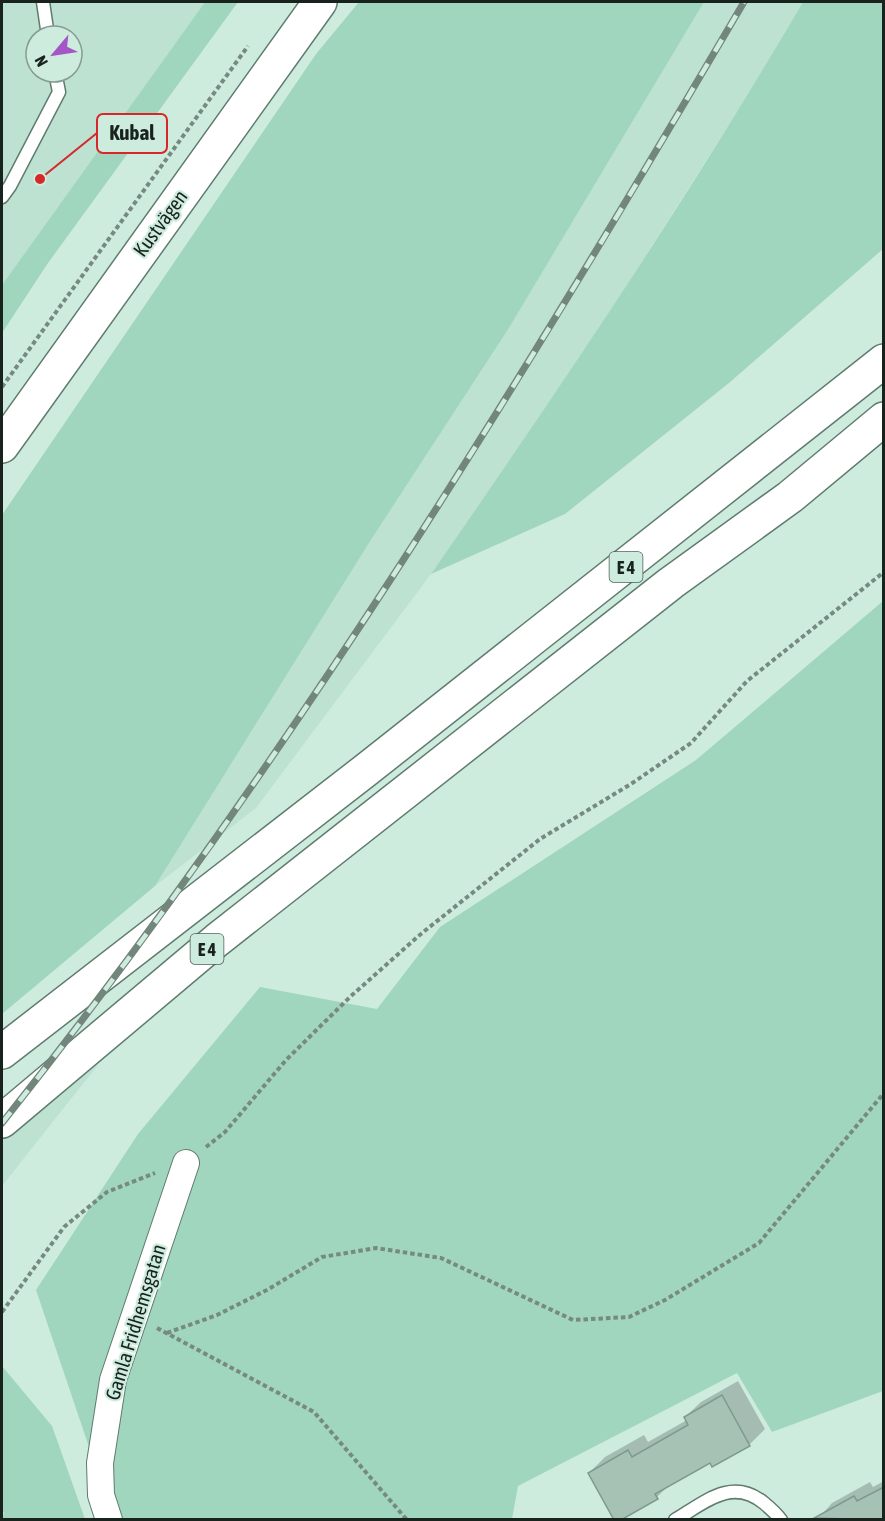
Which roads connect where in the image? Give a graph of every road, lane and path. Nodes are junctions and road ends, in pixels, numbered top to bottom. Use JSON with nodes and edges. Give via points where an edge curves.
{"nodes":[{"id":1,"x":43,"y":2,"type":"edge"},
{"id":2,"x":320,"y":2,"type":"edge"},
{"id":3,"x":46,"y":24,"type":"edge"},
{"id":4,"x":253,"y":40,"type":"dead end"},
{"id":5,"x":57,"y":84,"type":"edge"},
{"id":6,"x":2,"y":196,"type":"edge"},
{"id":7,"x":884,"y":361,"type":"edge"},
{"id":8,"x":2,"y":387,"type":"edge"},
{"id":9,"x":884,"y":419,"type":"edge"},
{"id":10,"x":2,"y":446,"type":"edge"},
{"id":11,"x":884,"y":572,"type":"edge"},
{"id":12,"x":2,"y":1052,"type":"edge"},
{"id":13,"x":884,"y":1093,"type":"edge"},
{"id":14,"x":2,"y":1121,"type":"edge"},
{"id":15,"x":186,"y":1163,"type":"junction"},
{"id":16,"x":2,"y":1312,"type":"edge"},
{"id":17,"x":133,"y":1316,"type":"junction"},
{"id":18,"x":167,"y":1333,"type":"junction"},
{"id":19,"x":109,"y":1520,"type":"edge"},
{"id":20,"x":408,"y":1520,"type":"edge"},
{"id":21,"x":675,"y":1520,"type":"edge"},
{"id":22,"x":781,"y":1520,"type":"edge"}],
"edges":[{"from":1,"to":3,"type":"lane"},
{"from":2,"to":10,"type":"main road","name":"Kustvägen"},
{"from":4,"to":8,"type":"path"},
{"from":5,"to":6,"type":"lane","via":[[59,92]]},
{"from":7,"to":12,"type":"main road","number":"E 4"},
{"from":9,"to":14,"type":"main road","number":"E 4","via":[[790,497],[671,583],[217,940]]},
{"from":11,"to":15,"type":"path","via":[[747,681],[690,743],[540,839],[423,933],[351,996],[286,1060],[225,1132]]},
{"from":13,"to":18,"type":"path","via":[[759,1243],[665,1300],[629,1317],[573,1320],[441,1258],[376,1248],[322,1257],[217,1315]]},
{"from":15,"to":16,"type":"path","via":[[107,1192],[64,1227]]},
{"from":15,"to":17,"type":"street","name":"Gamla Fridhemsgatan"},
{"from":17,"to":18,"type":"path"},
{"from":17,"to":19,"type":"street","name":"Gamla Fridhemsgatan","via":[[113,1380],[100,1463],[101,1495]]},
{"from":18,"to":20,"type":"path","via":[[314,1412]]},
{"from":21,"to":22,"type":"lane","via":[[733,1490],[752,1493]]}]}
